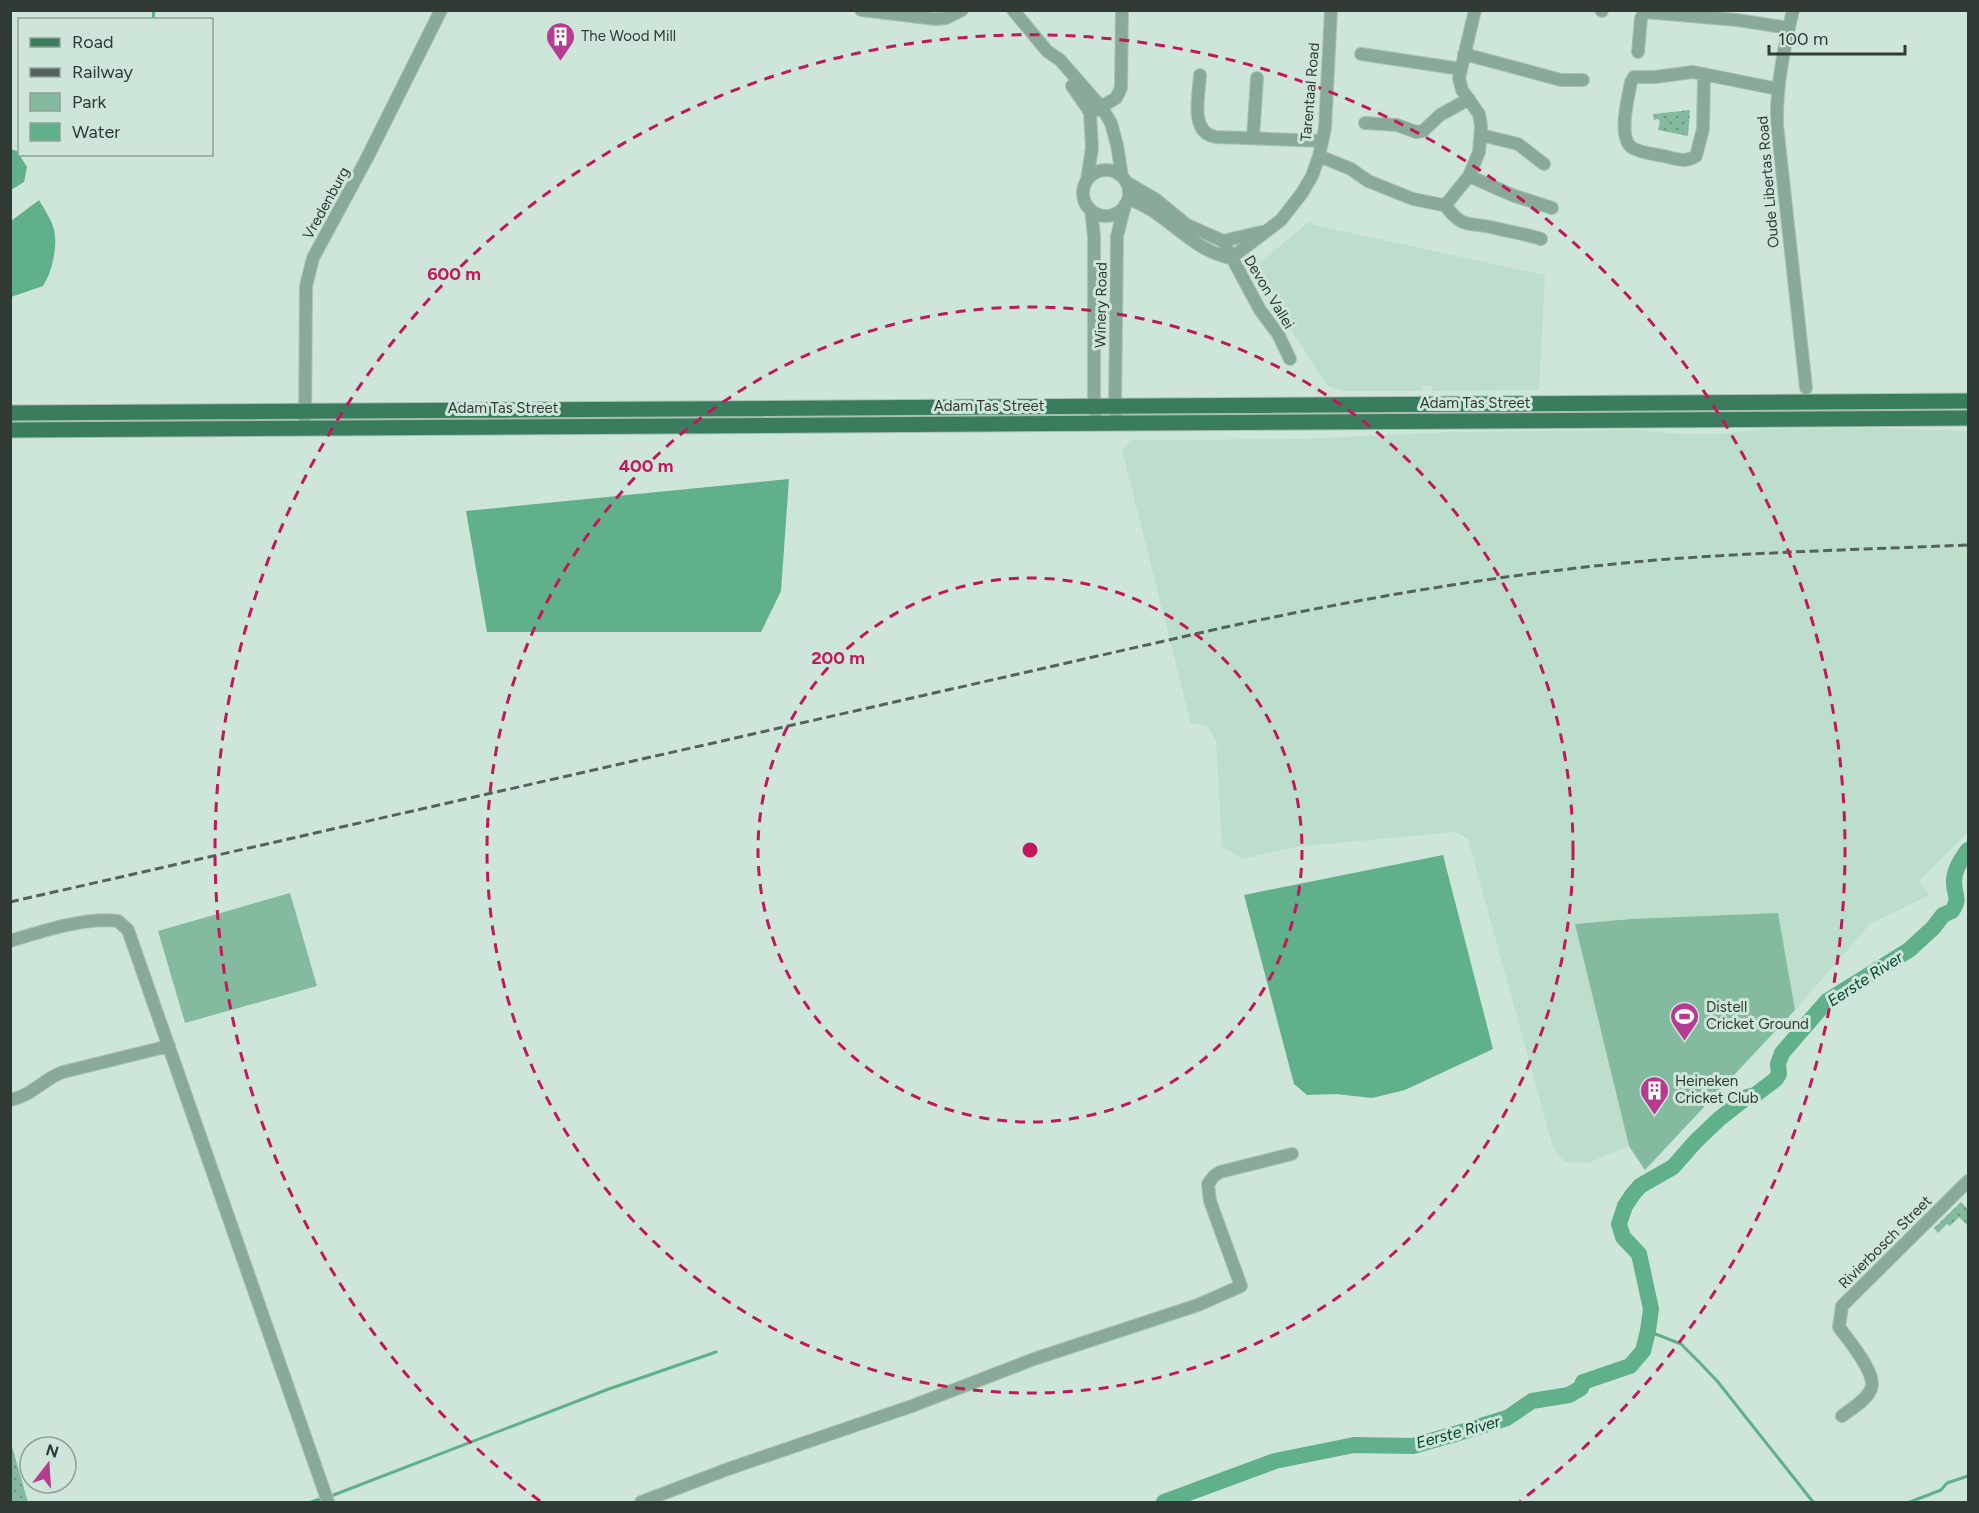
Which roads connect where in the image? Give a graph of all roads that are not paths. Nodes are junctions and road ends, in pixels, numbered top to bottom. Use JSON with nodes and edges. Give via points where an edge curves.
{"nodes":[{"id":1,"x":441,"y":10,"type":"edge"},
{"id":2,"x":861,"y":10,"type":"edge"},
{"id":3,"x":962,"y":10,"type":"edge"},
{"id":4,"x":1013,"y":10,"type":"edge"},
{"id":5,"x":1122,"y":10,"type":"edge"},
{"id":6,"x":1330,"y":10,"type":"edge"},
{"id":7,"x":1475,"y":10,"type":"edge"},
{"id":8,"x":1793,"y":10,"type":"edge"},
{"id":9,"x":1789,"y":28,"type":"junction"},
{"id":10,"x":1638,"y":52,"type":"dead end"},
{"id":11,"x":1361,"y":54,"type":"dead end"},
{"id":12,"x":1464,"y":54,"type":"junction"},
{"id":13,"x":1461,"y":69,"type":"junction"},
{"id":14,"x":1704,"y":74,"type":"junction"},
{"id":15,"x":1200,"y":75,"type":"dead end"},
{"id":16,"x":1257,"y":78,"type":"dead end"},
{"id":17,"x":1583,"y":80,"type":"dead end"},
{"id":18,"x":1778,"y":89,"type":"junction"},
{"id":19,"x":1469,"y":99,"type":"junction"},
{"id":20,"x":1096,"y":110,"type":"junction"},
{"id":21,"x":1365,"y":123,"type":"dead end"},
{"id":22,"x":1480,"y":135,"type":"junction"},
{"id":23,"x":1253,"y":138,"type":"junction"},
{"id":24,"x":1322,"y":141,"type":"junction"},
{"id":25,"x":1319,"y":156,"type":"junction"},
{"id":26,"x":1544,"y":164,"type":"dead end"},
{"id":27,"x":1468,"y":176,"type":"junction"},
{"id":28,"x":1124,"y":179,"type":"junction"},
{"id":29,"x":1087,"y":180,"type":"junction"},
{"id":30,"x":1126,"y":202,"type":"junction"},
{"id":31,"x":1445,"y":205,"type":"junction"},
{"id":32,"x":1552,"y":208,"type":"dead end"},
{"id":33,"x":1091,"y":210,"type":"junction"},
{"id":34,"x":1268,"y":230,"type":"junction"},
{"id":35,"x":1541,"y":239,"type":"dead end"},
{"id":36,"x":1223,"y":242,"type":"junction"},
{"id":37,"x":1231,"y":258,"type":"junction"},
{"id":38,"x":1290,"y":359,"type":"dead end"},
{"id":39,"x":1807,"y":397,"type":"junction"},
{"id":40,"x":1968,"y":401,"type":"edge"},
{"id":41,"x":1094,"y":406,"type":"junction"},
{"id":42,"x":1115,"y":406,"type":"junction"},
{"id":43,"x":306,"y":411,"type":"junction"},
{"id":44,"x":10,"y":412,"type":"edge"},
{"id":45,"x":1800,"y":418,"type":"junction"},
{"id":46,"x":1818,"y":418,"type":"junction"},
{"id":47,"x":1968,"y":418,"type":"edge"},
{"id":48,"x":1096,"y":423,"type":"junction"},
{"id":49,"x":1117,"y":423,"type":"junction"},
{"id":50,"x":306,"y":428,"type":"junction"},
{"id":51,"x":10,"y":430,"type":"edge"},
{"id":52,"x":10,"y":941,"type":"edge"},
{"id":53,"x":169,"y":1046,"type":"junction"},
{"id":54,"x":10,"y":1100,"type":"edge"},
{"id":55,"x":1292,"y":1155,"type":"dead end"},
{"id":56,"x":1968,"y":1181,"type":"edge"},
{"id":57,"x":1842,"y":1416,"type":"dead end"},
{"id":58,"x":328,"y":1503,"type":"edge"},
{"id":59,"x":641,"y":1503,"type":"edge"}],
"edges":[{"from":1,"to":43,"type":"street","name":"Vredenburg","via":[[313,258],[306,286]]},
{"from":2,"to":3,"type":"street","via":[[936,19]]},
{"from":4,"to":20,"type":"street","via":[[1047,51],[1060,60]]},
{"from":5,"to":20,"type":"street","via":[[1121,88],[1116,98]]},
{"from":6,"to":24,"type":"street","name":"Tarentaal Road"},
{"from":7,"to":12,"type":"street"},
{"from":8,"to":9,"type":"street","name":"Oude Libertas Road"},
{"from":9,"to":10,"type":"street","via":[[1645,12]]},
{"from":9,"to":18,"type":"street","name":"Oude Libertas Road"},
{"from":11,"to":13,"type":"street"},
{"from":12,"to":13,"type":"street"},
{"from":12,"to":17,"type":"street","via":[[1561,80]]},
{"from":13,"to":19,"type":"street","via":[[1459,82]]},
{"from":14,"to":14,"type":"street","via":[[1634,77],[1624,130],[1630,146],[1680,160],[1696,156],[1703,129]]},
{"from":14,"to":18,"type":"street"},
{"from":15,"to":23,"type":"street","via":[[1199,124],[1206,134]]},
{"from":16,"to":23,"type":"street"},
{"from":18,"to":39,"type":"street","name":"Oude Libertas Road","via":[[1778,137]]},
{"from":19,"to":21,"type":"street","via":[[1440,115],[1423,131]]},
{"from":19,"to":22,"type":"street","via":[[1479,114]]},
{"from":20,"to":28,"type":"street","via":[[1111,123]]},
{"from":20,"to":29,"type":"street"},
{"from":22,"to":26,"type":"street","via":[[1518,144]]},
{"from":22,"to":27,"type":"street","via":[[1479,152]]},
{"from":23,"to":24,"type":"street"},
{"from":24,"to":25,"type":"street","name":"Tarentaal Road"},
{"from":25,"to":31,"type":"street","via":[[1351,169],[1368,182],[1413,199]]},
{"from":25,"to":34,"type":"street","name":"Tarentaal Road","via":[[1302,193]]},
{"from":27,"to":31,"type":"street"},
{"from":27,"to":32,"type":"street"},
{"from":28,"to":29,"type":"street","via":[[1107,170]]},
{"from":28,"to":30,"type":"street"},
{"from":28,"to":36,"type":"street","via":[[1187,225]]},
{"from":29,"to":33,"type":"street","via":[[1083,196]]},
{"from":30,"to":33,"type":"street","via":[[1120,211],[1105,216]]},
{"from":30,"to":37,"type":"street","via":[[1140,202],[1199,245]]},
{"from":30,"to":42,"type":"street","name":"Winery Road","via":[[1117,236]]},
{"from":31,"to":35,"type":"street","via":[[1471,226]]},
{"from":33,"to":41,"type":"street","name":"Winery Road"},
{"from":34,"to":36,"type":"street"},
{"from":34,"to":37,"type":"street","name":"Tarentaal Road"},
{"from":36,"to":37,"type":"street","name":"Devon Vallei"},
{"from":37,"to":38,"type":"street","name":"Devon Vallei"},
{"from":39,"to":40,"type":"main road","name":"Adam Tas Street"},
{"from":39,"to":42,"type":"main road","name":"Adam Tas Street"},
{"from":39,"to":45,"type":"street"},
{"from":39,"to":46,"type":"street"},
{"from":41,"to":42,"type":"main road","name":"Adam Tas Street"},
{"from":41,"to":43,"type":"main road","name":"Adam Tas Street"},
{"from":41,"to":48,"type":"street","name":"Winery Road"},
{"from":42,"to":49,"type":"street","name":"Winery Road"},
{"from":43,"to":44,"type":"main road","name":"Adam Tas Street"},
{"from":43,"to":50,"type":"street","name":"Vredenburg"},
{"from":45,"to":46,"type":"main road","name":"Adam Tas Street"},
{"from":45,"to":49,"type":"main road","name":"Adam Tas Street"},
{"from":46,"to":47,"type":"main road","name":"Adam Tas Street"},
{"from":48,"to":49,"type":"main road","name":"Adam Tas Street"},
{"from":48,"to":50,"type":"main road","name":"Adam Tas Street"},
{"from":50,"to":51,"type":"main road","name":"Adam Tas Street"},
{"from":52,"to":53,"type":"street","via":[[98,921],[121,922],[128,930]]},
{"from":53,"to":54,"type":"street","via":[[63,1072],[46,1079],[26,1096]]},
{"from":53,"to":58,"type":"street"},
{"from":55,"to":59,"type":"street","via":[[1220,1172],[1208,1184],[1210,1201],[1241,1286],[1198,1305],[1034,1359]]},
{"from":56,"to":57,"type":"street","name":"Rivierbosch Street","via":[[1842,1306],[1839,1327],[1874,1384],[1868,1395]]}]}
